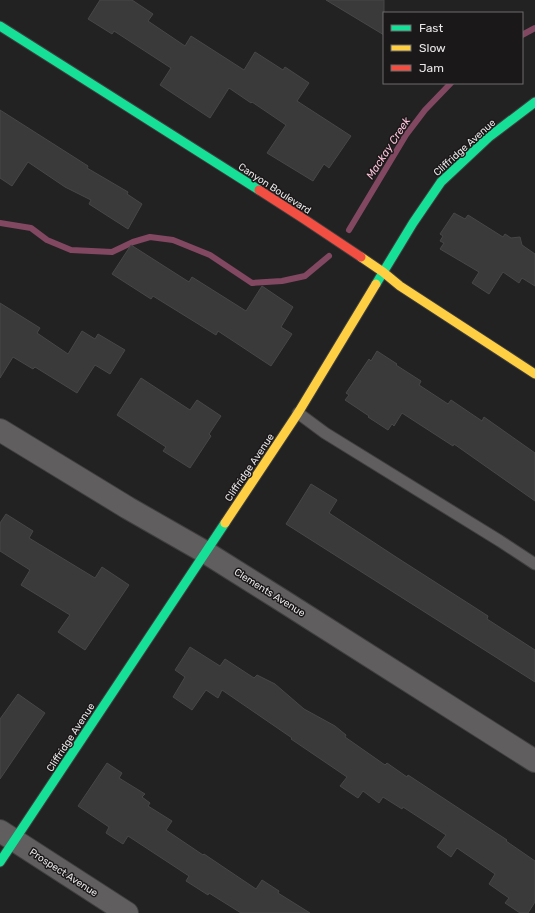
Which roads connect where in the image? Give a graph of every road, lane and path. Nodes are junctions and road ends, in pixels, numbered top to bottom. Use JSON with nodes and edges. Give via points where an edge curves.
{"nodes":[{"id":1,"x":0,"y":26,"type":"edge"},
{"id":2,"x":535,"y":102,"type":"edge"},
{"id":3,"x":383,"y":272,"type":"junction"},
{"id":4,"x":535,"y":374,"type":"edge"},
{"id":5,"x":298,"y":413,"type":"junction"},
{"id":6,"x":0,"y":430,"type":"edge"},
{"id":7,"x":205,"y":552,"type":"junction"},
{"id":8,"x":535,"y":564,"type":"edge"},
{"id":9,"x":535,"y":761,"type":"edge"},
{"id":10,"x":7,"y":836,"type":"edge"},
{"id":11,"x":0,"y":862,"type":"edge"},
{"id":12,"x":127,"y":913,"type":"edge"}],
"edges":[{"from":1,"to":3,"type":"street","name":"Canyon Boulevard"},
{"from":2,"to":3,"type":"street","name":"Cliffridge Avenue","via":[[489,137],[441,182]]},
{"from":3,"to":4,"type":"street","name":"Canyon Boulevard","via":[[400,286]]},
{"from":3,"to":5,"type":"street","name":"Cliffridge Avenue"},
{"from":5,"to":7,"type":"street","name":"Cliffridge Avenue"},
{"from":5,"to":8,"type":"lane","via":[[325,433]]},
{"from":6,"to":7,"type":"street","name":"Clements Avenue"},
{"from":7,"to":9,"type":"street","name":"Clements Avenue"},
{"from":7,"to":10,"type":"street","name":"Cliffridge Avenue"},
{"from":10,"to":11,"type":"street","name":"Cliffridge Avenue"},
{"from":10,"to":12,"type":"street","name":"Prospect Avenue"}]}
